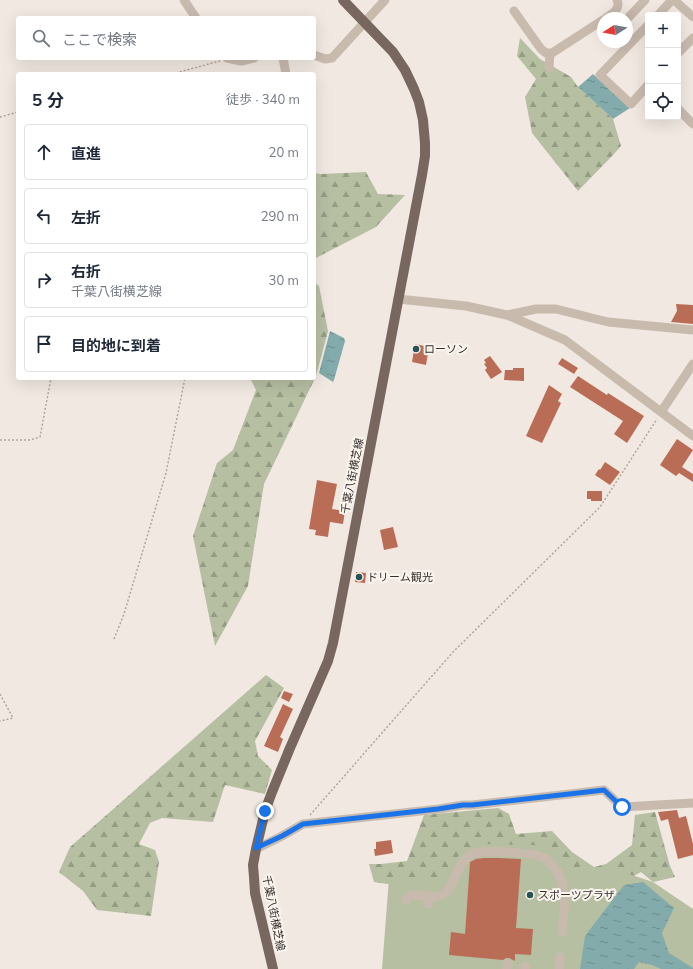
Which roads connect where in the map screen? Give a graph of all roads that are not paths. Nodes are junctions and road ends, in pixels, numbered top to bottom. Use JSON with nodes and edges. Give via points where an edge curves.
{"nodes":[{"id":1,"x":184,"y":0,"type":"edge"},
{"id":2,"x":343,"y":0,"type":"edge"},
{"id":3,"x":385,"y":0,"type":"edge"},
{"id":4,"x":618,"y":0,"type":"edge"},
{"id":5,"x":645,"y":0,"type":"edge"},
{"id":6,"x":673,"y":0,"type":"edge"},
{"id":7,"x":514,"y":11,"type":"dead end"},
{"id":8,"x":615,"y":12,"type":"edge"},
{"id":9,"x":661,"y":12,"type":"edge"},
{"id":10,"x":633,"y":13,"type":"edge"},
{"id":11,"x":195,"y":16,"type":"edge"},
{"id":12,"x":693,"y":17,"type":"edge"},
{"id":13,"x":365,"y":22,"type":"junction"},
{"id":14,"x":597,"y":24,"type":"edge"},
{"id":15,"x":645,"y":28,"type":"edge"},
{"id":16,"x":693,"y":38,"type":"edge"},
{"id":17,"x":681,"y":51,"type":"edge"},
{"id":18,"x":550,"y":53,"type":"junction"},
{"id":19,"x":316,"y":56,"type":"edge"},
{"id":20,"x":283,"y":60,"type":"edge"},
{"id":21,"x":549,"y":68,"type":"dead end"},
{"id":22,"x":286,"y":72,"type":"edge"},
{"id":23,"x":645,"y":88,"type":"edge"},
{"id":24,"x":681,"y":112,"type":"edge"},
{"id":25,"x":693,"y":124,"type":"edge"},
{"id":26,"x":398,"y":299,"type":"junction"},
{"id":27,"x":507,"y":315,"type":"junction"},
{"id":28,"x":693,"y":330,"type":"edge"},
{"id":29,"x":693,"y":364,"type":"edge"},
{"id":30,"x":661,"y":412,"type":"junction"},
{"id":31,"x":693,"y":436,"type":"edge"},
{"id":32,"x":693,"y":803,"type":"edge"},
{"id":33,"x":256,"y":848,"type":"junction"},
{"id":34,"x":406,"y":900,"type":"dead end"},
{"id":35,"x":562,"y":932,"type":"dead end"},
{"id":36,"x":560,"y":957,"type":"dead end"},
{"id":37,"x":273,"y":969,"type":"edge"},
{"id":38,"x":559,"y":969,"type":"edge"}],
"edges":[{"from":1,"to":11,"type":"street"},
{"from":2,"to":13,"type":"main road","name":"千葉八街横芝線"},
{"from":3,"to":13,"type":"street"},
{"from":4,"to":8,"type":"street"},
{"from":5,"to":10,"type":"street"},
{"from":6,"to":9,"type":"street"},
{"from":6,"to":12,"type":"street"},
{"from":7,"to":18,"type":"street","via":[[541,49]]},
{"from":13,"to":19,"type":"street","via":[[332,58]]},
{"from":13,"to":26,"type":"main road","name":"千葉八街横芝線","via":[[393,52],[405,70],[419,102],[423,120],[425,143],[422,175]]},
{"from":14,"to":18,"type":"street"},
{"from":15,"to":23,"type":"street","via":[[600,75],[631,104]]},
{"from":16,"to":17,"type":"street"},
{"from":18,"to":21,"type":"street"},
{"from":20,"to":22,"type":"street"},
{"from":24,"to":25,"type":"street"},
{"from":26,"to":27,"type":"street","via":[[466,306]]},
{"from":26,"to":33,"type":"main road","name":"千葉八街横芝線","via":[[333,643],[272,792]]},
{"from":27,"to":28,"type":"street","via":[[536,309],[556,309],[608,322]]},
{"from":27,"to":30,"type":"street","via":[[565,340]]},
{"from":29,"to":30,"type":"street"},
{"from":30,"to":31,"type":"street"},
{"from":32,"to":33,"type":"street","via":[[622,807],[604,790],[303,824]]},
{"from":33,"to":37,"type":"main road","name":"千葉八街横芝線","via":[[253,865],[255,893]]},
{"from":34,"to":35,"type":"street","via":[[414,895],[427,900],[446,893],[468,855],[476,852],[531,854],[546,859],[558,872],[563,884],[565,899]]},
{"from":36,"to":38,"type":"street"}]}
